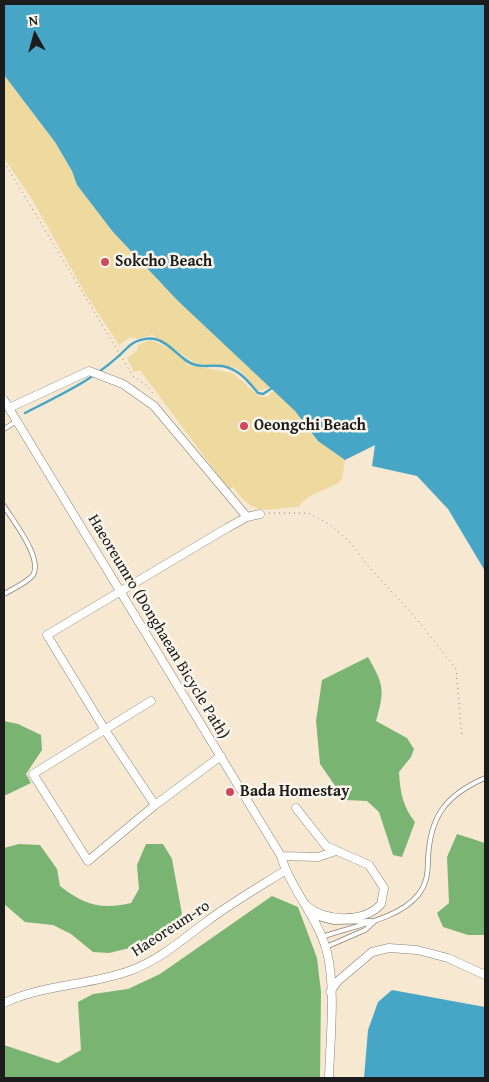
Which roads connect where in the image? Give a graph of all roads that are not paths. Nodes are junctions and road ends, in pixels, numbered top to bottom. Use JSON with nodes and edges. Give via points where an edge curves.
{"nodes":[{"id":1,"x":4,"y":400,"type":"edge"},
{"id":2,"x":9,"y":408,"type":"junction"},
{"id":3,"x":16,"y":421,"type":"junction"},
{"id":4,"x":4,"y":429,"type":"edge"},
{"id":5,"x":4,"y":506,"type":"edge"},
{"id":6,"x":260,"y":514,"type":"road end"},
{"id":7,"x":247,"y":517,"type":"junction"},
{"id":8,"x":119,"y":591,"type":"junction"},
{"id":9,"x":4,"y":594,"type":"edge"},
{"id":10,"x":152,"y":701,"type":"dead end"},
{"id":11,"x":104,"y":730,"type":"junction"},
{"id":12,"x":221,"y":756,"type":"junction"},
{"id":13,"x":485,"y":778,"type":"edge"},
{"id":14,"x":155,"y":805,"type":"junction"},
{"id":15,"x":296,"y":808,"type":"dead end"},
{"id":16,"x":336,"y":851,"type":"junction"},
{"id":17,"x":282,"y":856,"type":"junction"},
{"id":18,"x":286,"y":870,"type":"junction"},
{"id":19,"x":305,"y":904,"type":"junction"},
{"id":20,"x":309,"y":912,"type":"junction"},
{"id":21,"x":376,"y":920,"type":"junction"},
{"id":22,"x":322,"y":937,"type":"junction"},
{"id":23,"x":325,"y":947,"type":"junction"},
{"id":24,"x":485,"y":975,"type":"edge"},
{"id":25,"x":330,"y":992,"type":"junction"},
{"id":26,"x":4,"y":1003,"type":"edge"},
{"id":27,"x":329,"y":1078,"type":"edge"}],
"edges":[{"from":1,"to":2,"type":"street","name":"Haeoreumro (Donghaean Bicycle Path)"},
{"from":2,"to":3,"type":"street","name":"Haeoreumro (Donghaean Bicycle Path)"},
{"from":2,"to":7,"type":"street","via":[[89,371],[123,384],[154,406]]},
{"from":3,"to":4,"type":"lane"},
{"from":3,"to":8,"type":"street","name":"Haeoreumro (Donghaean Bicycle Path)"},
{"from":5,"to":9,"type":"lane","via":[[36,564],[32,576]]},
{"from":6,"to":7,"type":"street"},
{"from":7,"to":8,"type":"street"},
{"from":8,"to":11,"type":"street","via":[[47,634]]},
{"from":8,"to":12,"type":"street","name":"Haeoreumro (Donghaean Bicycle Path)"},
{"from":10,"to":11,"type":"street"},
{"from":11,"to":14,"type":"street"},
{"from":11,"to":14,"type":"street","via":[[34,774],[88,861]]},
{"from":12,"to":14,"type":"street"},
{"from":12,"to":17,"type":"street","name":"Haeoreumro (Donghaean Bicycle Path)"},
{"from":13,"to":21,"type":"lane","via":[[458,794],[438,813],[430,839],[426,884],[418,895],[408,905]]},
{"from":15,"to":16,"type":"street","via":[[326,846]]},
{"from":16,"to":17,"type":"street","via":[[318,857]]},
{"from":16,"to":19,"type":"street","via":[[364,862],[382,882],[384,899],[377,909],[350,917],[325,916]]},
{"from":17,"to":18,"type":"street","name":"Haeoreumro (Donghaean Bicycle Path)"},
{"from":18,"to":19,"type":"street","name":"Haeoreumro (Donghaean Bicycle Path)"},
{"from":18,"to":26,"type":"street","name":"Haeoreum-ro","via":[[141,966],[106,978],[37,990]]},
{"from":19,"to":20,"type":"street","name":"Haeoreumro (Donghaean Bicycle Path)"},
{"from":20,"to":21,"type":"lane","via":[[328,922]]},
{"from":20,"to":22,"type":"street","name":"Haeoreumro (Donghaean Bicycle Path)"},
{"from":21,"to":22,"type":"lane"},
{"from":21,"to":23,"type":"lane","via":[[365,930]]},
{"from":22,"to":23,"type":"street","name":"Haeoreumro (Donghaean Bicycle Path)"},
{"from":23,"to":25,"type":"street","name":"Haeoreumro (Donghaean Bicycle Path)"},
{"from":24,"to":25,"type":"street","via":[[448,958],[417,950],[389,948],[372,952]]},
{"from":25,"to":27,"type":"street","name":"Haeoreumro (Donghaean Bicycle Path)"}]}
